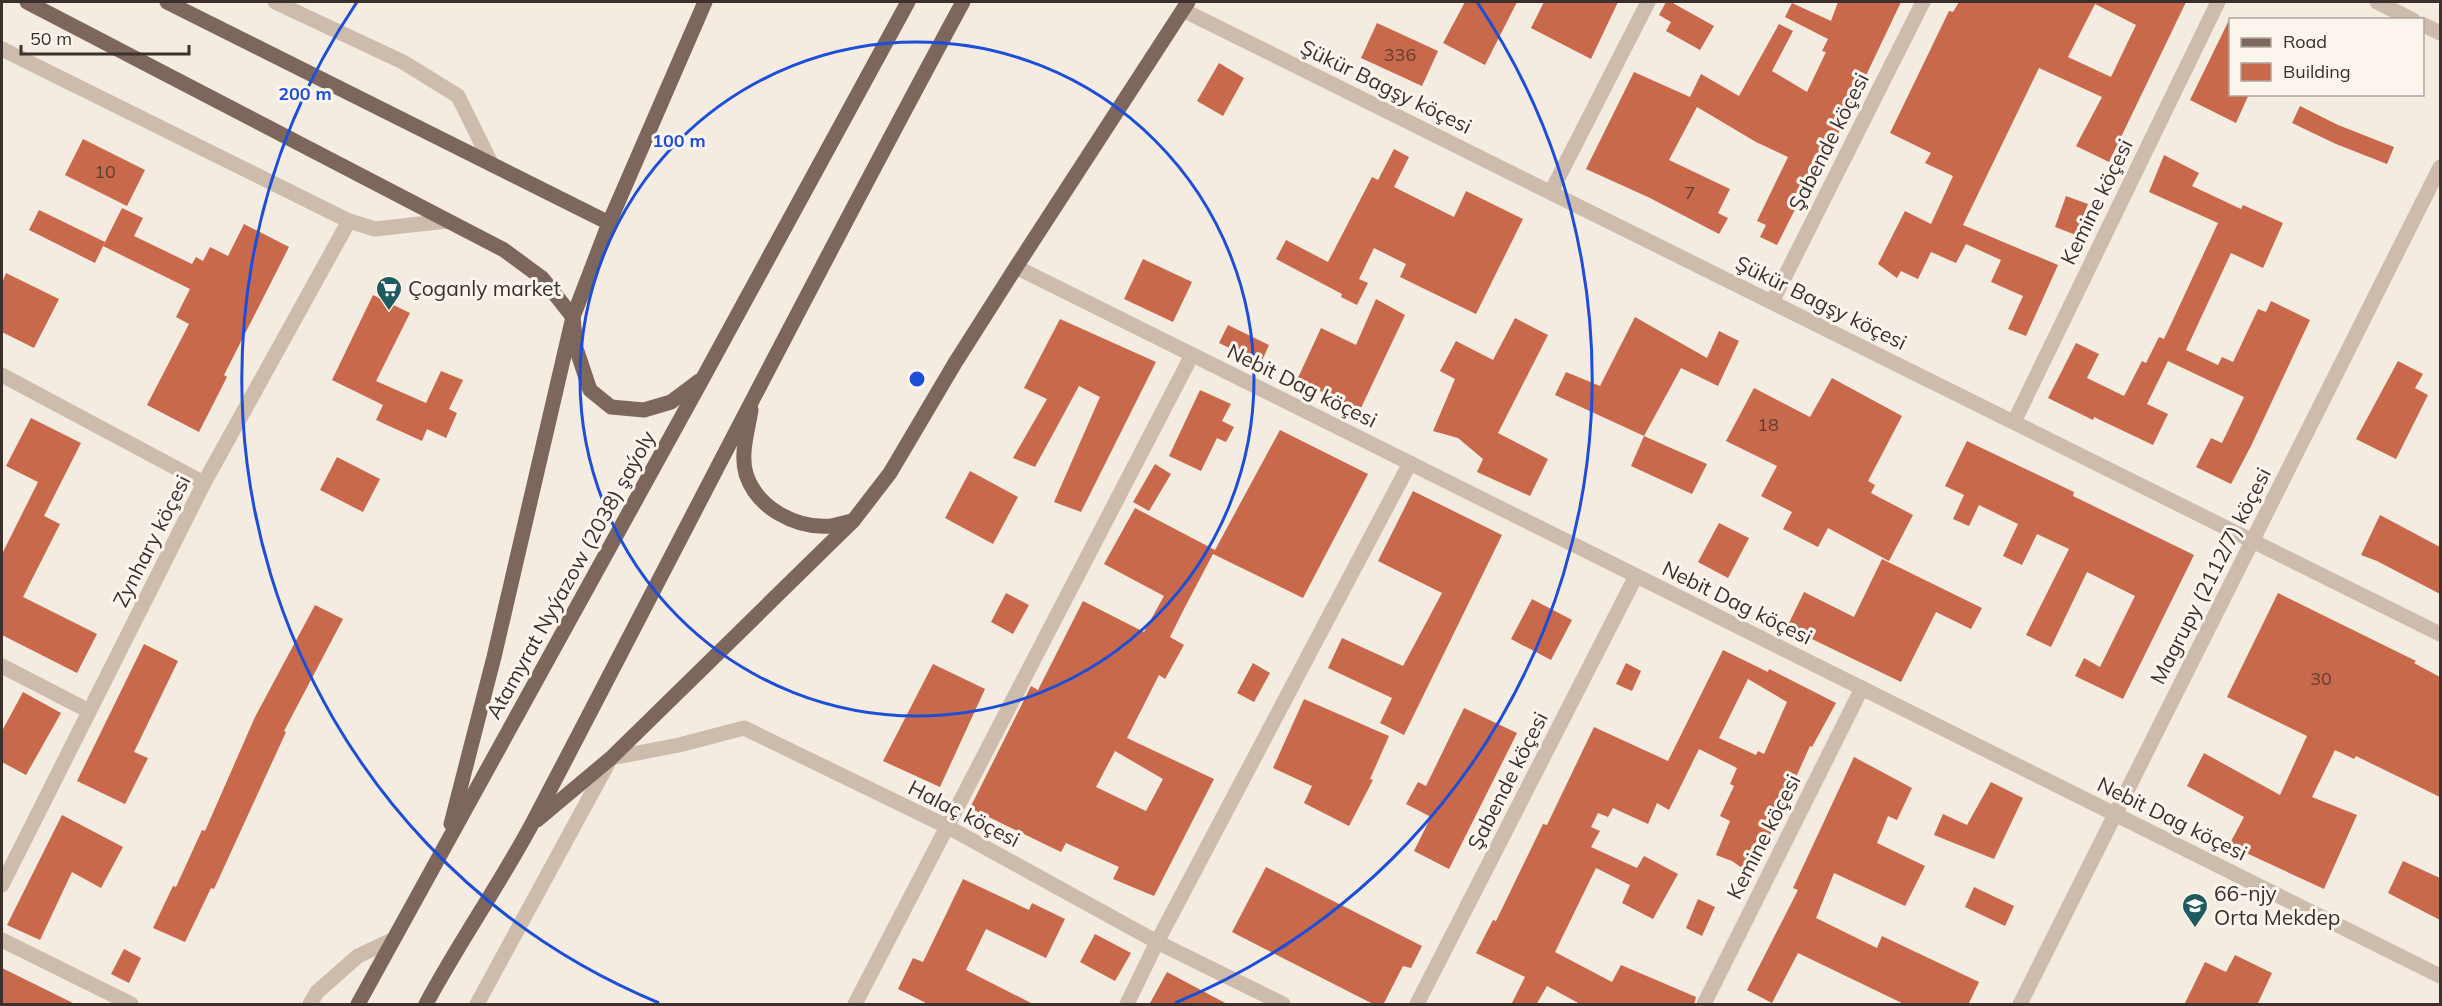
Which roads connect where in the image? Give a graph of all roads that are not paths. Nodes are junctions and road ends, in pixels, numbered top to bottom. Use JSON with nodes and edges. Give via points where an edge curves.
{"nodes":[{"id":1,"x":27,"y":2,"type":"edge"},
{"id":2,"x":167,"y":2,"type":"edge"},
{"id":3,"x":275,"y":2,"type":"edge"},
{"id":4,"x":705,"y":2,"type":"edge"},
{"id":5,"x":908,"y":2,"type":"edge"},
{"id":6,"x":963,"y":2,"type":"edge"},
{"id":7,"x":1648,"y":2,"type":"edge"},
{"id":8,"x":1923,"y":2,"type":"edge"},
{"id":9,"x":2218,"y":2,"type":"edge"},
{"id":10,"x":2377,"y":2,"type":"edge"},
{"id":11,"x":1186,"y":6,"type":"edge"},
{"id":12,"x":2409,"y":18,"type":"edge"},
{"id":13,"x":2424,"y":25,"type":"edge"},
{"id":14,"x":2440,"y":33,"type":"edge"},
{"id":15,"x":2,"y":49,"type":"edge"},
{"id":16,"x":492,"y":165,"type":"junction"},
{"id":17,"x":2440,"y":167,"type":"edge"},
{"id":18,"x":1551,"y":192,"type":"junction"},
{"id":19,"x":349,"y":221,"type":"junction"},
{"id":20,"x":447,"y":221,"type":"junction"},
{"id":21,"x":609,"y":223,"type":"junction"},
{"id":22,"x":1016,"y":267,"type":"junction"},
{"id":23,"x":1772,"y":302,"type":"junction"},
{"id":24,"x":573,"y":317,"type":"junction"},
{"id":25,"x":1192,"y":355,"type":"junction"},
{"id":26,"x":2,"y":375,"type":"edge"},
{"id":27,"x":704,"y":378,"type":"junction"},
{"id":28,"x":752,"y":398,"type":"junction"},
{"id":29,"x":2014,"y":422,"type":"junction"},
{"id":30,"x":1410,"y":463,"type":"junction"},
{"id":31,"x":204,"y":483,"type":"junction"},
{"id":32,"x":853,"y":521,"type":"junction"},
{"id":33,"x":2253,"y":540,"type":"junction"},
{"id":34,"x":1636,"y":576,"type":"junction"},
{"id":35,"x":2440,"y":634,"type":"edge"},
{"id":36,"x":2,"y":666,"type":"edge"},
{"id":37,"x":1862,"y":688,"type":"junction"},
{"id":38,"x":89,"y":711,"type":"junction"},
{"id":39,"x":610,"y":758,"type":"junction"},
{"id":40,"x":2114,"y":814,"type":"junction"},
{"id":41,"x":530,"y":826,"type":"junction"},
{"id":42,"x":948,"y":827,"type":"junction"},
{"id":43,"x":445,"y":847,"type":"junction"},
{"id":44,"x":2,"y":885,"type":"edge"},
{"id":45,"x":2,"y":940,"type":"edge"},
{"id":46,"x":392,"y":940,"type":"junction"},
{"id":47,"x":1157,"y":942,"type":"junction"},
{"id":48,"x":2440,"y":976,"type":"edge"},
{"id":49,"x":131,"y":1005,"type":"edge"},
{"id":50,"x":310,"y":1005,"type":"edge"},
{"id":51,"x":357,"y":1005,"type":"edge"},
{"id":52,"x":426,"y":1005,"type":"edge"},
{"id":53,"x":477,"y":1005,"type":"edge"},
{"id":54,"x":855,"y":1005,"type":"edge"},
{"id":55,"x":1126,"y":1005,"type":"edge"},
{"id":56,"x":1283,"y":1005,"type":"edge"},
{"id":57,"x":1417,"y":1005,"type":"edge"},
{"id":58,"x":1704,"y":1005,"type":"edge"},
{"id":59,"x":2020,"y":1005,"type":"edge"}],
"edges":[{"from":1,"to":20,"type":"main road"},
{"from":2,"to":16,"type":"main road"},
{"from":3,"to":16,"type":"street","via":[[403,62],[458,96]]},
{"from":4,"to":21,"type":"main road"},
{"from":5,"to":27,"type":"main road","name":"Atamyrat Nyýazow (2038) şaýoly"},
{"from":6,"to":28,"type":"main road"},
{"from":7,"to":18,"type":"street"},
{"from":8,"to":23,"type":"street","name":"Şabende köçesi"},
{"from":9,"to":29,"type":"street","name":"Kemine köçesi"},
{"from":10,"to":12,"type":"street"},
{"from":11,"to":18,"type":"street","name":"Şükür Bagşy köçesi"},
{"from":11,"to":22,"type":"main road"},
{"from":13,"to":14,"type":"street"},
{"from":15,"to":19,"type":"street"},
{"from":16,"to":21,"type":"main road"},
{"from":17,"to":33,"type":"street","name":"Magrupy (2112/7) köçesi"},
{"from":18,"to":23,"type":"street","name":"Şükür Bagşy köçesi"},
{"from":19,"to":20,"type":"street","via":[[375,229]]},
{"from":19,"to":31,"type":"street","name":"Zynhary köçesi"},
{"from":20,"to":24,"type":"main road","via":[[504,250],[542,278]]},
{"from":21,"to":24,"type":"main road"},
{"from":22,"to":25,"type":"street","name":"Nebit Dag köçesi"},
{"from":22,"to":32,"type":"main road","via":[[890,473]]},
{"from":23,"to":29,"type":"street","name":"Şükür Bagşy köçesi"},
{"from":24,"to":27,"type":"main road","via":[[576,348],[590,390],[611,407],[644,410],[671,402]]},
{"from":24,"to":43,"type":"main road","via":[[494,657]]},
{"from":25,"to":30,"type":"street","name":"Nebit Dag köçesi"},
{"from":25,"to":42,"type":"street"},
{"from":26,"to":31,"type":"street"},
{"from":27,"to":43,"type":"main road","name":"Atamyrat Nyýazow (2038) şaýoly"},
{"from":28,"to":32,"type":"main road","via":[[744,456],[746,474],[755,492],[770,509],[796,522],[829,526]]},
{"from":28,"to":41,"type":"main road"},
{"from":29,"to":33,"type":"street","name":"Şükür Bagşy köçesi"},
{"from":30,"to":34,"type":"street","name":"Nebit Dag köçesi"},
{"from":30,"to":47,"type":"street"},
{"from":31,"to":38,"type":"street","name":"Zynhary köçesi"},
{"from":32,"to":39,"type":"main road"},
{"from":33,"to":35,"type":"street","name":"Şükür Bagşy köçesi"},
{"from":33,"to":40,"type":"street","name":"Magrupy (2112/7) köçesi"},
{"from":34,"to":37,"type":"street","name":"Nebit Dag köçesi"},
{"from":34,"to":57,"type":"street","name":"Şabende köçesi"},
{"from":36,"to":38,"type":"street"},
{"from":37,"to":40,"type":"street","name":"Nebit Dag köçesi"},
{"from":37,"to":58,"type":"street","name":"Kemine köçesi"},
{"from":38,"to":44,"type":"street","name":"Zynhary köçesi"},
{"from":39,"to":41,"type":"main road"},
{"from":39,"to":42,"type":"street","name":"Halaç köçesi","via":[[744,728]]},
{"from":39,"to":53,"type":"street"},
{"from":40,"to":48,"type":"street","name":"Nebit Dag köçesi"},
{"from":40,"to":59,"type":"street","name":"Magrupy (2112/7) köçesi"},
{"from":41,"to":52,"type":"main road"},
{"from":42,"to":47,"type":"street","name":"Halaç köçesi"},
{"from":42,"to":54,"type":"street"},
{"from":43,"to":46,"type":"main road","name":"Atamyrat Nyýazow (2038) şaýoly"},
{"from":45,"to":49,"type":"street"},
{"from":46,"to":50,"type":"street","via":[[358,956],[317,992]]},
{"from":46,"to":51,"type":"main road","name":"Atamyrat Nyýazow (2038) şaýoly"},
{"from":47,"to":55,"type":"street"},
{"from":47,"to":56,"type":"street","name":"Halaç köçesi"}]}
